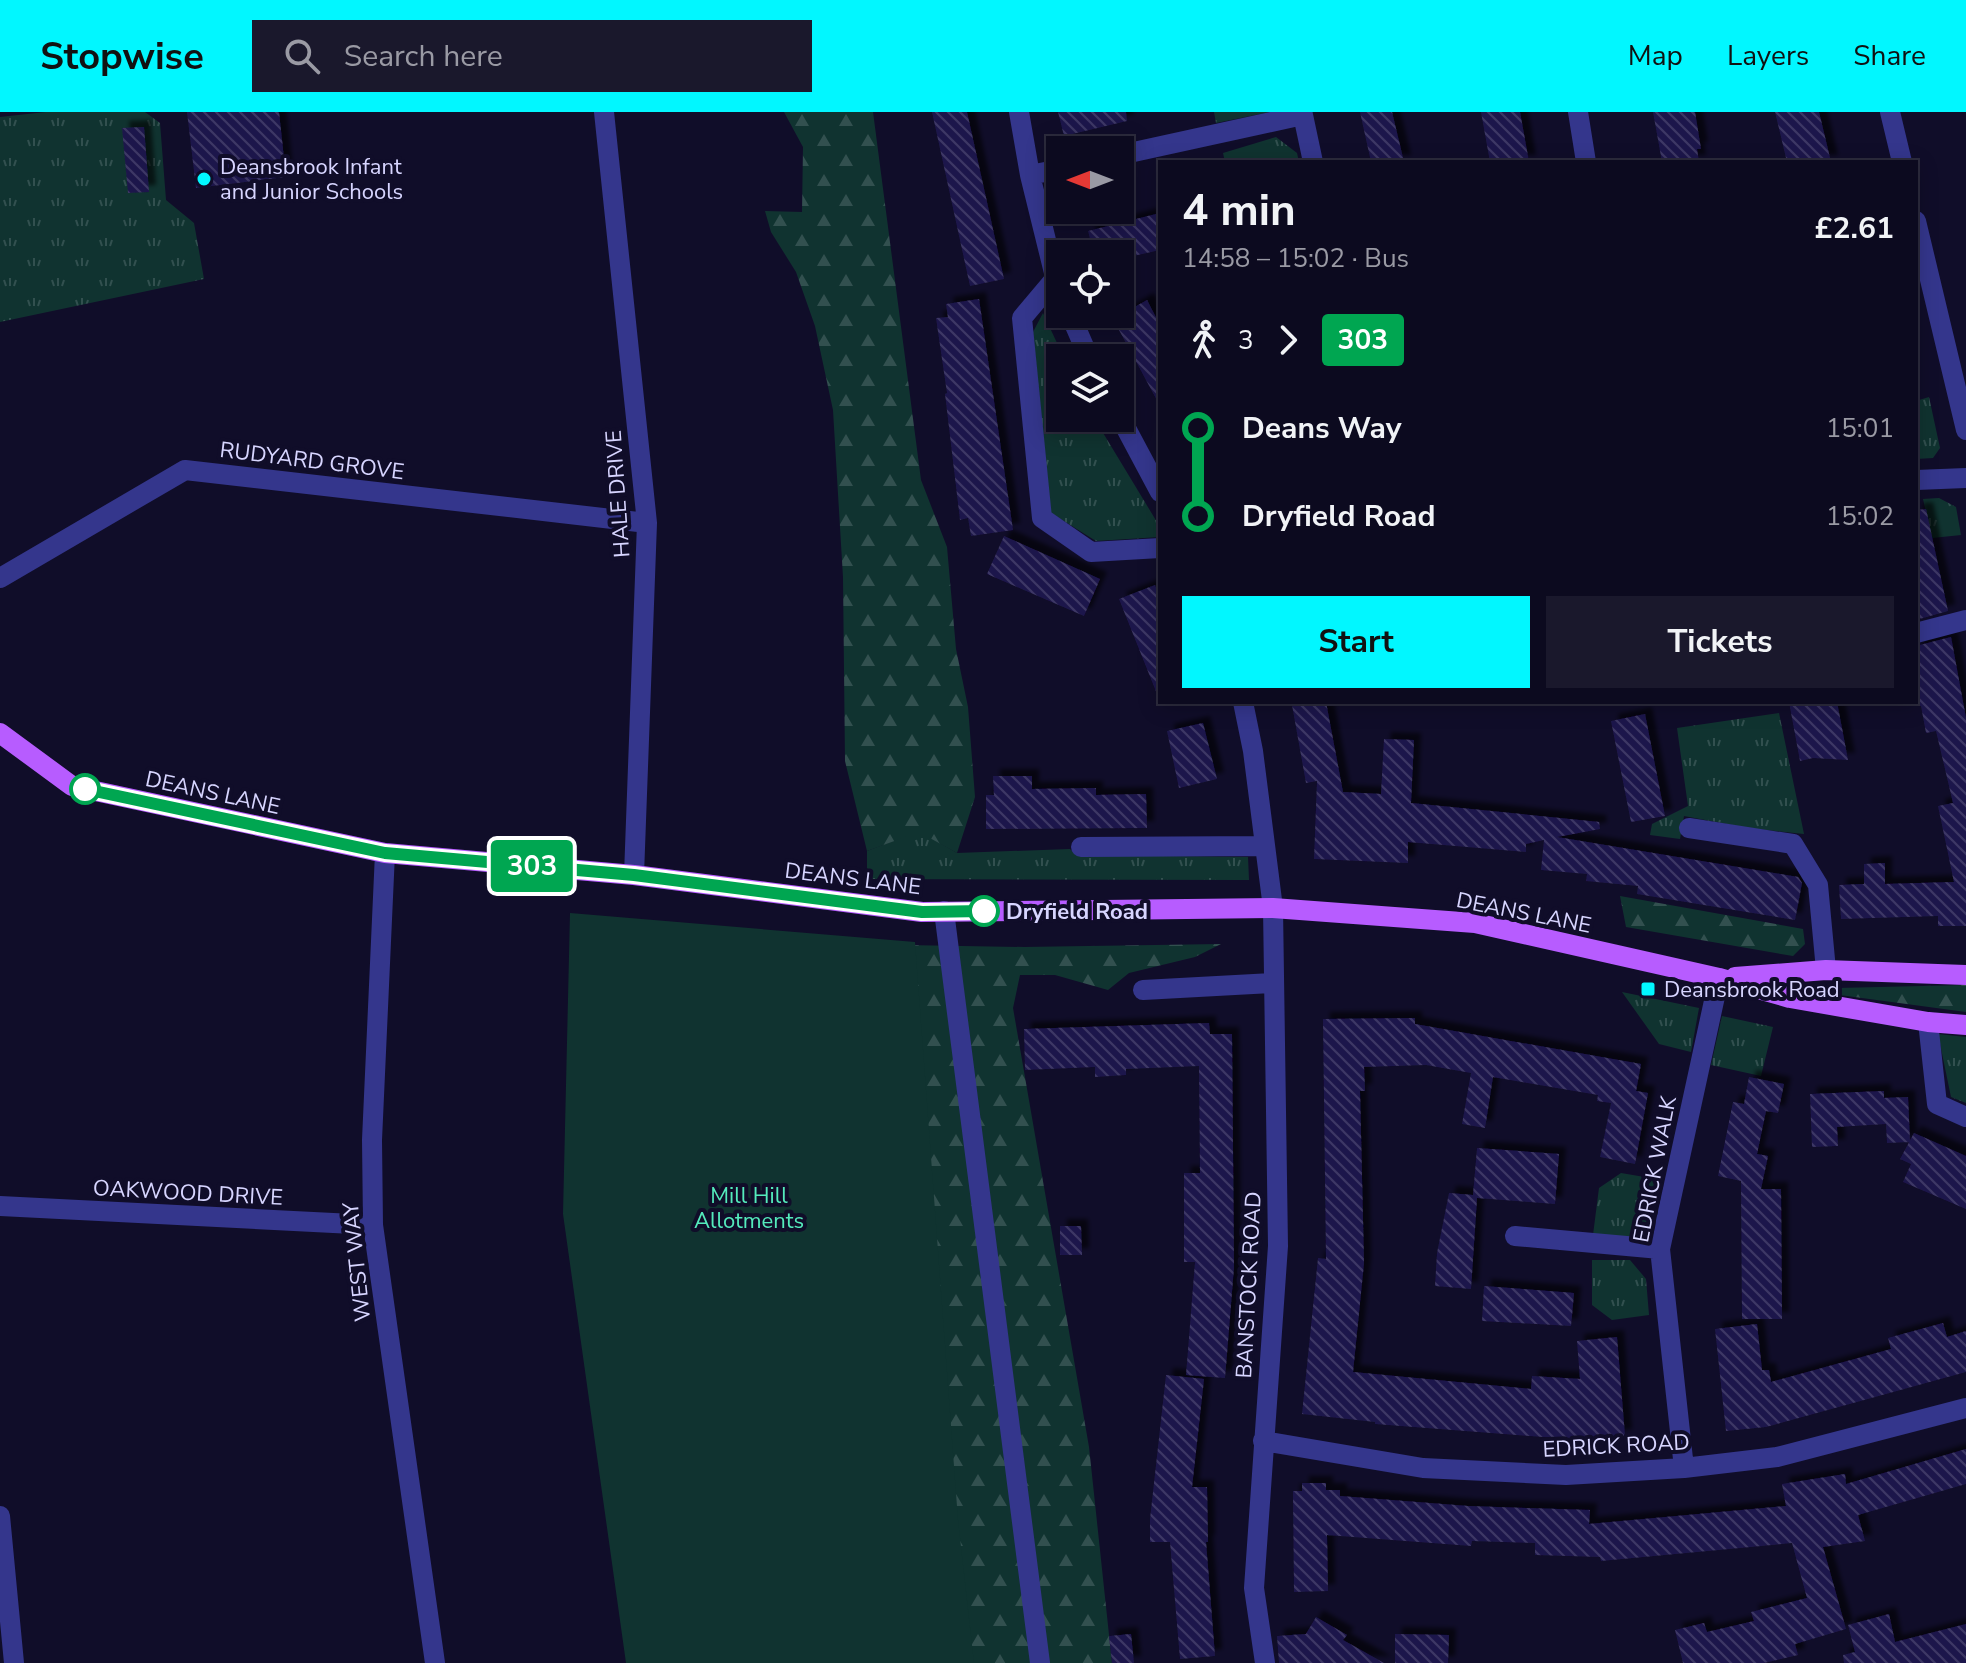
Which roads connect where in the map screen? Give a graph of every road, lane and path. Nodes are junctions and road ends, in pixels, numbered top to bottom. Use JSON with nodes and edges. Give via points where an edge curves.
{"nodes":[{"id":1,"x":604,"y":112,"type":"edge"},
{"id":2,"x":1019,"y":112,"type":"edge"},
{"id":3,"x":1578,"y":112,"type":"edge"},
{"id":4,"x":1890,"y":112,"type":"edge"},
{"id":5,"x":1302,"y":114,"type":"edge"},
{"id":6,"x":1134,"y":152,"type":"edge"},
{"id":7,"x":1313,"y":160,"type":"edge"},
{"id":8,"x":1586,"y":160,"type":"edge"},
{"id":9,"x":1902,"y":160,"type":"edge"},
{"id":10,"x":1046,"y":172,"type":"edge"},
{"id":11,"x":1030,"y":175,"type":"junction"},
{"id":12,"x":1918,"y":229,"type":"edge"},
{"id":13,"x":1046,"y":241,"type":"edge"},
{"id":14,"x":1046,"y":296,"type":"edge"},
{"id":15,"x":1966,"y":430,"type":"edge"},
{"id":16,"x":1128,"y":432,"type":"edge"},
{"id":17,"x":1966,"y":478,"type":"edge"},
{"id":18,"x":1918,"y":480,"type":"edge"},
{"id":19,"x":1158,"y":488,"type":"edge"},
{"id":20,"x":647,"y":523,"type":"junction"},
{"id":21,"x":1158,"y":548,"type":"edge"},
{"id":22,"x":0,"y":578,"type":"edge"},
{"id":23,"x":1966,"y":620,"type":"edge"},
{"id":24,"x":1918,"y":632,"type":"edge"},
{"id":25,"x":1243,"y":704,"type":"edge"},
{"id":26,"x":0,"y":733,"type":"edge"},
{"id":27,"x":1689,"y":828,"type":"dead end"},
{"id":28,"x":1265,"y":846,"type":"junction"},
{"id":29,"x":1081,"y":847,"type":"dead end"},
{"id":30,"x":385,"y":853,"type":"junction"},
{"id":31,"x":634,"y":875,"type":"junction"},
{"id":32,"x":1273,"y":908,"type":"junction"},
{"id":33,"x":944,"y":911,"type":"junction"},
{"id":34,"x":1826,"y":970,"type":"junction"},
{"id":35,"x":1966,"y":975,"type":"edge"},
{"id":36,"x":1719,"y":978,"type":"junction"},
{"id":37,"x":1273,"y":983,"type":"junction"},
{"id":38,"x":1143,"y":990,"type":"dead end"},
{"id":39,"x":1928,"y":1022,"type":"junction"},
{"id":40,"x":1966,"y":1025,"type":"edge"},
{"id":41,"x":1966,"y":1117,"type":"edge"},
{"id":42,"x":0,"y":1206,"type":"edge"},
{"id":43,"x":373,"y":1225,"type":"junction"},
{"id":44,"x":1515,"y":1236,"type":"dead end"},
{"id":45,"x":1660,"y":1249,"type":"junction"},
{"id":46,"x":1966,"y":1408,"type":"edge"},
{"id":47,"x":1263,"y":1441,"type":"junction"},
{"id":48,"x":1684,"y":1468,"type":"junction"},
{"id":49,"x":0,"y":1516,"type":"edge"},
{"id":50,"x":14,"y":1663,"type":"edge"},
{"id":51,"x":435,"y":1663,"type":"edge"},
{"id":52,"x":1040,"y":1663,"type":"edge"},
{"id":53,"x":1265,"y":1663,"type":"edge"}],
"edges":[{"from":1,"to":20,"type":"street","name":"HALE DRIVE"},
{"from":2,"to":11,"type":"street"},
{"from":3,"to":8,"type":"street"},
{"from":4,"to":9,"type":"street"},
{"from":5,"to":6,"type":"street"},
{"from":5,"to":7,"type":"street"},
{"from":10,"to":11,"type":"street"},
{"from":11,"to":13,"type":"street"},
{"from":12,"to":15,"type":"street"},
{"from":14,"to":21,"type":"street","via":[[1022,318],[1042,518],[1091,552]]},
{"from":16,"to":19,"type":"street"},
{"from":17,"to":18,"type":"street"},
{"from":20,"to":22,"type":"street","name":"RUDYARD GROVE","via":[[185,470]]},
{"from":20,"to":31,"type":"street","name":"HALE DRIVE"},
{"from":23,"to":24,"type":"street"},
{"from":25,"to":28,"type":"street"},
{"from":26,"to":30,"type":"main road","name":"DEANS LANE","via":[[72,786]]},
{"from":27,"to":34,"type":"street","via":[[1793,844],[1818,885]]},
{"from":28,"to":29,"type":"street"},
{"from":28,"to":32,"type":"street"},
{"from":30,"to":31,"type":"main road","name":"DEANS LANE"},
{"from":30,"to":43,"type":"street","name":"WEST WAY"},
{"from":31,"to":33,"type":"main road","name":"DEANS LANE"},
{"from":32,"to":33,"type":"main road","name":"DEANS LANE"},
{"from":32,"to":36,"type":"main road","name":"DEANS LANE","via":[[1475,923]]},
{"from":32,"to":37,"type":"street","name":"BANSTOCK ROAD"},
{"from":33,"to":52,"type":"street"},
{"from":34,"to":35,"type":"main road","name":"DEANS LANE"},
{"from":34,"to":36,"type":"main road","name":"DEANS LANE"},
{"from":36,"to":39,"type":"main road","name":"DEANS LANE","via":[[1790,998]]},
{"from":36,"to":45,"type":"street","name":"EDRICK WALK"},
{"from":37,"to":38,"type":"street"},
{"from":37,"to":47,"type":"street","name":"BANSTOCK ROAD","via":[[1278,1246]]},
{"from":39,"to":40,"type":"main road","name":"DEANS LANE"},
{"from":39,"to":41,"type":"street","via":[[1937,1104]]},
{"from":42,"to":43,"type":"street","name":"OAKWOOD DRIVE"},
{"from":43,"to":51,"type":"street","name":"WEST WAY"},
{"from":44,"to":45,"type":"street"},
{"from":45,"to":48,"type":"street","name":"EDRICK WALK"},
{"from":46,"to":48,"type":"street","name":"EDRICK ROAD","via":[[1777,1457]]},
{"from":47,"to":48,"type":"street","name":"EDRICK ROAD","via":[[1423,1468],[1566,1475]]},
{"from":47,"to":53,"type":"street","name":"BANSTOCK ROAD","via":[[1254,1588]]},
{"from":49,"to":50,"type":"street"}]}
